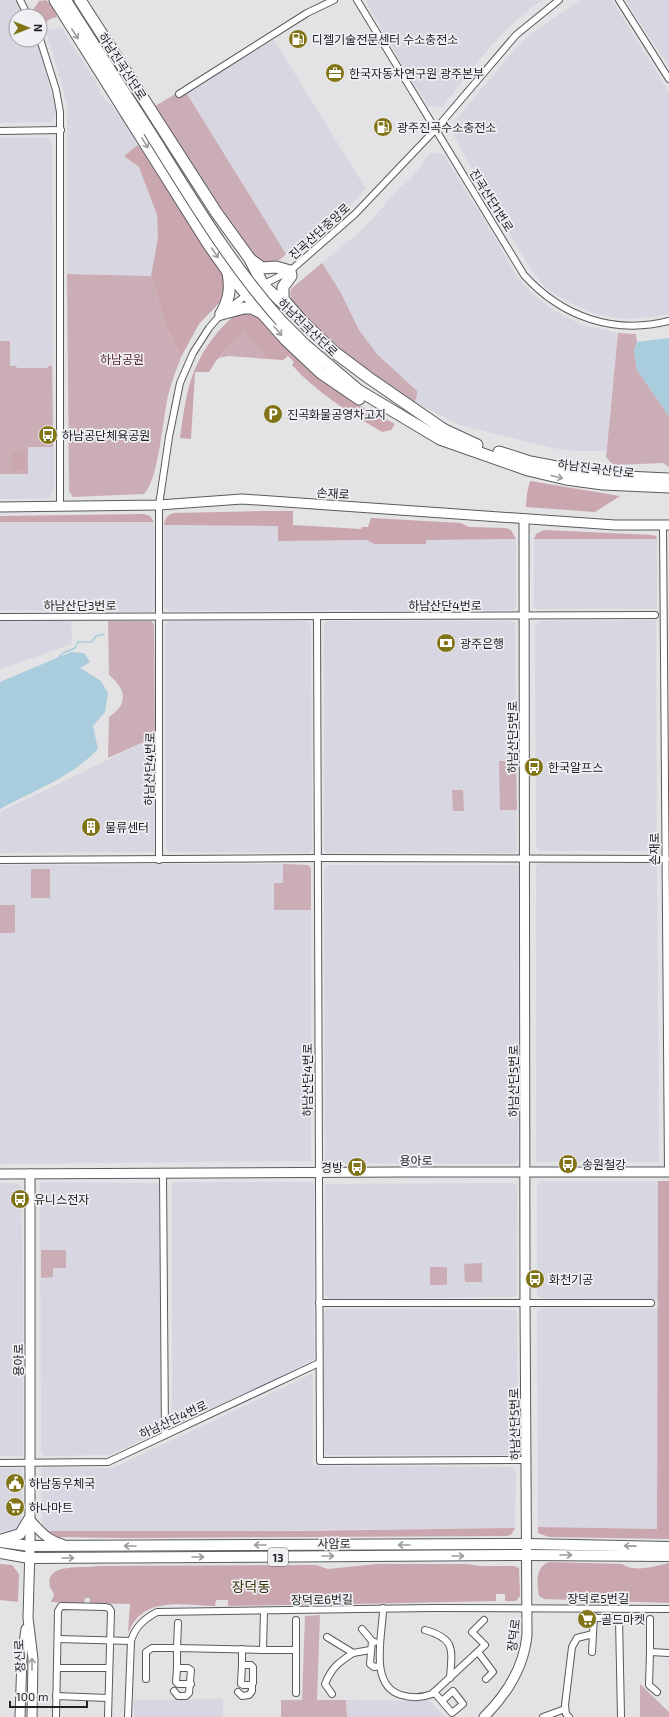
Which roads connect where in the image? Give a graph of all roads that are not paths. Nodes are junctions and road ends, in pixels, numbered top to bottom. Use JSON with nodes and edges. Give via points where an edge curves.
{"nodes":[{"id":1,"x":55,"y":0,"type":"edge"},
{"id":2,"x":65,"y":0,"type":"edge"},
{"id":3,"x":73,"y":0,"type":"edge"},
{"id":4,"x":80,"y":0,"type":"edge"},
{"id":5,"x":334,"y":0,"type":"edge"},
{"id":6,"x":357,"y":0,"type":"edge"},
{"id":7,"x":560,"y":0,"type":"edge"},
{"id":8,"x":618,"y":0,"type":"edge"},
{"id":9,"x":43,"y":48,"type":"edge"},
{"id":10,"x":669,"y":79,"type":"edge"},
{"id":11,"x":179,"y":94,"type":"dead end"},
{"id":12,"x":152,"y":129,"type":"junction"},
{"id":13,"x":61,"y":130,"type":"junction"},
{"id":14,"x":435,"y":130,"type":"junction"},
{"id":15,"x":0,"y":131,"type":"edge"},
{"id":16,"x":250,"y":259,"type":"junction"},
{"id":17,"x":290,"y":271,"type":"junction"},
{"id":18,"x":228,"y":272,"type":"junction"},
{"id":19,"x":263,"y":284,"type":"junction"},
{"id":20,"x":246,"y":295,"type":"junction"},
{"id":21,"x":262,"y":313,"type":"junction"},
{"id":22,"x":221,"y":314,"type":"junction"},
{"id":23,"x":286,"y":315,"type":"junction"},
{"id":24,"x":669,"y":321,"type":"edge"},
{"id":25,"x":442,"y":434,"type":"junction"},
{"id":26,"x":669,"y":479,"type":"edge"},
{"id":27,"x":669,"y":487,"type":"edge"},
{"id":28,"x":160,"y":505,"type":"junction"},
{"id":29,"x":0,"y":507,"type":"edge"},
{"id":30,"x":60,"y":507,"type":"junction"},
{"id":31,"x":524,"y":519,"type":"junction"},
{"id":32,"x":666,"y":526,"type":"edge"},
{"id":33,"x":655,"y":615,"type":"dead end"},
{"id":34,"x":159,"y":616,"type":"junction"},
{"id":35,"x":317,"y":616,"type":"junction"},
{"id":36,"x":525,"y":616,"type":"junction"},
{"id":37,"x":0,"y":617,"type":"edge"},
{"id":38,"x":318,"y":858,"type":"junction"},
{"id":39,"x":524,"y":858,"type":"junction"},
{"id":40,"x":666,"y":859,"type":"junction"},
{"id":41,"x":0,"y":860,"type":"edge"},
{"id":42,"x":159,"y":860,"type":"junction"},
{"id":43,"x":318,"y":1172,"type":"junction"},
{"id":44,"x":526,"y":1172,"type":"junction"},
{"id":45,"x":668,"y":1172,"type":"edge"},
{"id":46,"x":163,"y":1173,"type":"junction"},
{"id":47,"x":0,"y":1174,"type":"edge"},
{"id":48,"x":30,"y":1174,"type":"junction"},
{"id":49,"x":319,"y":1303,"type":"junction"},
{"id":50,"x":525,"y":1303,"type":"junction"},
{"id":51,"x":651,"y":1303,"type":"dead end"},
{"id":52,"x":319,"y":1363,"type":"junction"},
{"id":53,"x":166,"y":1435,"type":"junction"},
{"id":54,"x":527,"y":1460,"type":"junction"},
{"id":55,"x":0,"y":1463,"type":"edge"},
{"id":56,"x":30,"y":1464,"type":"junction"},
{"id":57,"x":29,"y":1519,"type":"junction"},
{"id":58,"x":0,"y":1541,"type":"edge"},
{"id":59,"x":527,"y":1544,"type":"junction"},
{"id":60,"x":30,"y":1546,"type":"junction"},
{"id":61,"x":68,"y":1546,"type":"junction"},
{"id":62,"x":669,"y":1547,"type":"edge"},
{"id":63,"x":0,"y":1553,"type":"edge"},
{"id":64,"x":527,"y":1555,"type":"junction"},
{"id":65,"x":669,"y":1556,"type":"edge"},
{"id":66,"x":29,"y":1558,"type":"junction"},
{"id":67,"x":383,"y":1608,"type":"junction"},
{"id":68,"x":528,"y":1608,"type":"junction"},
{"id":69,"x":594,"y":1608,"type":"junction"},
{"id":70,"x":669,"y":1609,"type":"edge"},
{"id":71,"x":264,"y":1611,"type":"junction"},
{"id":72,"x":28,"y":1618,"type":"junction"},
{"id":73,"x":594,"y":1618,"type":"junction"},
{"id":74,"x":650,"y":1619,"type":"dead end"},
{"id":75,"x":296,"y":1620,"type":"dead end"},
{"id":76,"x":484,"y":1620,"type":"dead end"},
{"id":77,"x":178,"y":1623,"type":"dead end"},
{"id":78,"x":362,"y":1629,"type":"dead end"},
{"id":79,"x":425,"y":1630,"type":"dead end"},
{"id":80,"x":593,"y":1634,"type":"junction"},
{"id":81,"x":327,"y":1637,"type":"dead end"},
{"id":82,"x":58,"y":1639,"type":"junction"},
{"id":83,"x":110,"y":1640,"type":"junction"},
{"id":84,"x":131,"y":1641,"type":"junction"},
{"id":85,"x":372,"y":1641,"type":"junction"},
{"id":86,"x":381,"y":1642,"type":"junction"},
{"id":87,"x":178,"y":1648,"type":"junction"},
{"id":88,"x":242,"y":1649,"type":"junction"},
{"id":89,"x":263,"y":1650,"type":"junction"},
{"id":90,"x":296,"y":1650,"type":"junction"},
{"id":91,"x":370,"y":1650,"type":"junction"},
{"id":92,"x":478,"y":1652,"type":"junction"},
{"id":93,"x":592,"y":1652,"type":"dead end"},
{"id":94,"x":650,"y":1652,"type":"junction"},
{"id":95,"x":353,"y":1653,"type":"junction"},
{"id":96,"x":669,"y":1653,"type":"edge"},
{"id":97,"x":242,"y":1665,"type":"junction"},
{"id":98,"x":380,"y":1666,"type":"junction"},
{"id":99,"x":57,"y":1668,"type":"junction"},
{"id":100,"x":109,"y":1668,"type":"junction"},
{"id":101,"x":177,"y":1668,"type":"junction"},
{"id":102,"x":450,"y":1678,"type":"junction"},
{"id":103,"x":146,"y":1679,"type":"dead end"},
{"id":104,"x":486,"y":1679,"type":"dead end"},
{"id":105,"x":190,"y":1684,"type":"junction"},
{"id":106,"x":252,"y":1685,"type":"junction"},
{"id":107,"x":174,"y":1691,"type":"dead end"},
{"id":108,"x":238,"y":1692,"type":"dead end"},
{"id":109,"x":434,"y":1692,"type":"junction"},
{"id":110,"x":657,"y":1692,"type":"dead end"},
{"id":111,"x":296,"y":1693,"type":"dead end"},
{"id":112,"x":332,"y":1694,"type":"dead end"},
{"id":113,"x":56,"y":1696,"type":"junction"},
{"id":114,"x":108,"y":1698,"type":"junction"},
{"id":115,"x":442,"y":1701,"type":"dead end"},
{"id":116,"x":565,"y":1709,"type":"junction"},
{"id":117,"x":20,"y":1717,"type":"edge"},
{"id":118,"x":32,"y":1717,"type":"edge"},
{"id":119,"x":56,"y":1717,"type":"edge"},
{"id":120,"x":108,"y":1717,"type":"edge"},
{"id":121,"x":128,"y":1717,"type":"edge"},
{"id":122,"x":484,"y":1717,"type":"edge"},
{"id":123,"x":543,"y":1717,"type":"edge"},
{"id":124,"x":569,"y":1717,"type":"edge"},
{"id":125,"x":621,"y":1717,"type":"edge"}],
"edges":[{"from":1,"to":18,"type":"highway","one_way":true},
{"from":2,"to":12,"type":"highway","name":"하남진곡산단로"},
{"from":3,"to":12,"type":"highway","name":"하남진곡산단로"},
{"from":4,"to":16,"type":"highway","via":[[216,212]]},
{"from":5,"to":11,"type":"street","via":[[307,13]]},
{"from":6,"to":14,"type":"street","name":"진곡산단1번로"},
{"from":7,"to":14,"type":"street","name":"진곡산단중앙로","via":[[516,35]]},
{"from":8,"to":10,"type":"street"},
{"from":9,"to":13,"type":"street","via":[[56,90]]},
{"from":12,"to":23,"type":"highway","name":"하남진곡산단로","bridge":true,"via":[[200,213],[246,278]]},
{"from":13,"to":15,"type":"street"},
{"from":13,"to":30,"type":"street"},
{"from":14,"to":17,"type":"street","name":"진곡산단중앙로","via":[[355,214]]},
{"from":14,"to":24,"type":"street","name":"진곡산단1번로","via":[[524,274],[538,290],[584,317],[605,323],[641,326]]},
{"from":16,"to":17,"type":"highway","via":[[262,268],[276,267]]},
{"from":16,"to":19,"type":"highway"},
{"from":17,"to":19,"type":"street","name":"진곡산단중앙로"},
{"from":17,"to":23,"type":"highway","via":[[282,291]]},
{"from":18,"to":20,"type":"highway"},
{"from":18,"to":22,"type":"highway","via":[[230,290]]},
{"from":19,"to":20,"type":"street","name":"진곡산단중앙로"},
{"from":19,"to":23,"type":"highway"},
{"from":20,"to":21,"type":"highway"},
{"from":20,"to":22,"type":"street","name":"진곡산단중앙로"},
{"from":21,"to":22,"type":"highway","via":[[252,308],[244,308]]},
{"from":21,"to":25,"type":"highway","one_way":true,"via":[[321,373],[362,400],[430,437]]},
{"from":22,"to":28,"type":"street","name":"진곡산단중앙로","via":[[193,353],[180,383],[169,437]]},
{"from":23,"to":25,"type":"highway"},
{"from":23,"to":25,"type":"highway","name":"하남진곡산단로","via":[[305,345],[358,390]]},
{"from":25,"to":26,"type":"highway","name":"하남진곡산단로","via":[[530,462],[604,476]]},
{"from":25,"to":27,"type":"highway","name":"하남진곡산단로","one_way":true,"via":[[528,470],[566,479],[603,484]]},
{"from":28,"to":30,"type":"street","name":"손재로"},
{"from":28,"to":31,"type":"street","name":"손재로","via":[[242,499],[269,500]]},
{"from":28,"to":34,"type":"street","name":"하남산단4번로"},
{"from":29,"to":30,"type":"street","name":"손재로"},
{"from":31,"to":32,"type":"street","name":"손재로"},
{"from":31,"to":36,"type":"street","name":"하남산단5번로"},
{"from":32,"to":40,"type":"street","name":"손재로"},
{"from":33,"to":36,"type":"street"},
{"from":34,"to":35,"type":"street","name":"하남산단4번로"},
{"from":34,"to":37,"type":"street","name":"하남산단3번로"},
{"from":34,"to":42,"type":"street","name":"하남산단4번로"},
{"from":35,"to":36,"type":"street","name":"하남산단4번로"},
{"from":35,"to":38,"type":"street","name":"하남산단4번로"},
{"from":36,"to":39,"type":"street","name":"하남산단5번로"},
{"from":38,"to":39,"type":"street"},
{"from":38,"to":42,"type":"street"},
{"from":38,"to":43,"type":"street","name":"하남산단4번로"},
{"from":39,"to":40,"type":"street"},
{"from":39,"to":44,"type":"street","name":"하남산단5번로"},
{"from":40,"to":45,"type":"street","name":"손재로"},
{"from":41,"to":42,"type":"street"},
{"from":43,"to":44,"type":"street","name":"용아로"},
{"from":43,"to":46,"type":"street","name":"용아로"},
{"from":43,"to":49,"type":"street","name":"하남산단4번로"},
{"from":44,"to":45,"type":"street","name":"용아로"},
{"from":44,"to":50,"type":"street","name":"하남산단5번로"},
{"from":46,"to":48,"type":"street","name":"용아로"},
{"from":46,"to":53,"type":"street"},
{"from":47,"to":48,"type":"street","name":"용아로"},
{"from":48,"to":56,"type":"street","name":"용아로"},
{"from":49,"to":50,"type":"street"},
{"from":49,"to":52,"type":"street","name":"하남산단4번로"},
{"from":50,"to":51,"type":"street"},
{"from":50,"to":54,"type":"street","name":"하남산단5번로"},
{"from":52,"to":53,"type":"street","name":"하남산단4번로"},
{"from":52,"to":54,"type":"street","name":"하남산단4번로","via":[[320,1460]]},
{"from":53,"to":56,"type":"street","name":"하남산단4번로","via":[[108,1462]]},
{"from":54,"to":59,"type":"street","name":"하남산단5번로"},
{"from":55,"to":56,"type":"street"},
{"from":56,"to":57,"type":"street","name":"용아로"},
{"from":57,"to":58,"type":"main road","via":[[20,1534]]},
{"from":57,"to":60,"type":"street","name":"용아로"},
{"from":57,"to":61,"type":"street","via":[[51,1541]]},
{"from":58,"to":60,"type":"main road","name":"사암로","number":"13"},
{"from":59,"to":61,"type":"main road","name":"사암로","number":"13","one_way":true},
{"from":62,"to":59,"type":"main road","name":"사암로","number":"13","one_way":true},
{"from":59,"to":64,"type":"street","name":"장덕로"},
{"from":60,"to":61,"type":"main road","name":"사암로","number":"13"},
{"from":60,"to":66,"type":"street","name":"장신로"},
{"from":63,"to":66,"type":"main road","name":"사암로","number":"13"},
{"from":64,"to":65,"type":"main road","name":"사암로","number":"13","one_way":true},
{"from":66,"to":64,"type":"main road","name":"사암로","number":"13","one_way":true},
{"from":64,"to":68,"type":"street","name":"장덕로"},
{"from":66,"to":72,"type":"street","name":"장신로"},
{"from":67,"to":68,"type":"street","name":"장덕로6번길"},
{"from":67,"to":71,"type":"street","name":"장덕로6번길"},
{"from":67,"to":86,"type":"street"},
{"from":68,"to":69,"type":"street","name":"장덕로5번길"},
{"from":68,"to":122,"type":"street","name":"장덕로","via":[[527,1639],[521,1662],[505,1693]]},
{"from":69,"to":70,"type":"street","name":"장덕로5번길"},
{"from":69,"to":73,"type":"street"},
{"from":71,"to":84,"type":"street","name":"장덕로6번길","via":[[156,1612],[142,1621]]},
{"from":71,"to":89,"type":"street"},
{"from":72,"to":117,"type":"street","name":"장신로","via":[[22,1658]]},
{"from":118,"to":72,"type":"street","name":"장신로","one_way":true,"via":[[33,1659]]},
{"from":73,"to":80,"type":"street"},
{"from":73,"to":125,"type":"street","via":[[619,1618]]},
{"from":74,"to":94,"type":"street"},
{"from":75,"to":90,"type":"street"},
{"from":76,"to":92,"type":"street","via":[[472,1632],[485,1645]]},
{"from":77,"to":87,"type":"street"},
{"from":78,"to":85,"type":"street"},
{"from":79,"to":102,"type":"street","via":[[445,1638],[451,1647]]},
{"from":80,"to":93,"type":"street"},
{"from":80,"to":116,"type":"street","via":[[577,1638],[572,1647]]},
{"from":81,"to":95,"type":"street"},
{"from":82,"to":83,"type":"street"},
{"from":82,"to":83,"type":"street","via":[[58,1611],[63,1606],[109,1608]]},
{"from":82,"to":99,"type":"street"},
{"from":83,"to":84,"type":"street"},
{"from":83,"to":100,"type":"street"},
{"from":84,"to":121,"type":"street"},
{"from":85,"to":86,"type":"street"},
{"from":85,"to":91,"type":"street"},
{"from":86,"to":98,"type":"street"},
{"from":87,"to":88,"type":"street"},
{"from":87,"to":101,"type":"street"},
{"from":87,"to":103,"type":"street","via":[[149,1649],[146,1652]]},
{"from":88,"to":89,"type":"street"},
{"from":88,"to":97,"type":"street"},
{"from":89,"to":90,"type":"street"},
{"from":90,"to":111,"type":"street"},
{"from":91,"to":95,"type":"street"},
{"from":91,"to":98,"type":"street","via":[[370,1664],[374,1667]]},
{"from":92,"to":102,"type":"street"},
{"from":92,"to":104,"type":"street","via":[[493,1672]]},
{"from":94,"to":96,"type":"street"},
{"from":94,"to":110,"type":"street","via":[[649,1685]]},
{"from":95,"to":112,"type":"street","via":[[336,1664],[328,1676],[325,1684]]},
{"from":97,"to":106,"type":"street","via":[[253,1667]]},
{"from":97,"to":106,"type":"street","via":[[242,1685]]},
{"from":98,"to":109,"type":"street","via":[[383,1680],[394,1692],[417,1697]]},
{"from":99,"to":100,"type":"street"},
{"from":99,"to":113,"type":"street"},
{"from":100,"to":114,"type":"street"},
{"from":101,"to":105,"type":"street","via":[[191,1670]]},
{"from":101,"to":105,"type":"street","via":[[176,1682]]},
{"from":102,"to":109,"type":"street"},
{"from":105,"to":107,"type":"street","via":[[186,1696],[178,1696]]},
{"from":106,"to":108,"type":"street","via":[[249,1695],[242,1696]]},
{"from":109,"to":115,"type":"street"},
{"from":113,"to":114,"type":"street"},
{"from":113,"to":119,"type":"street"},
{"from":114,"to":120,"type":"street"},
{"from":116,"to":123,"type":"street"},
{"from":116,"to":124,"type":"street"}]}
